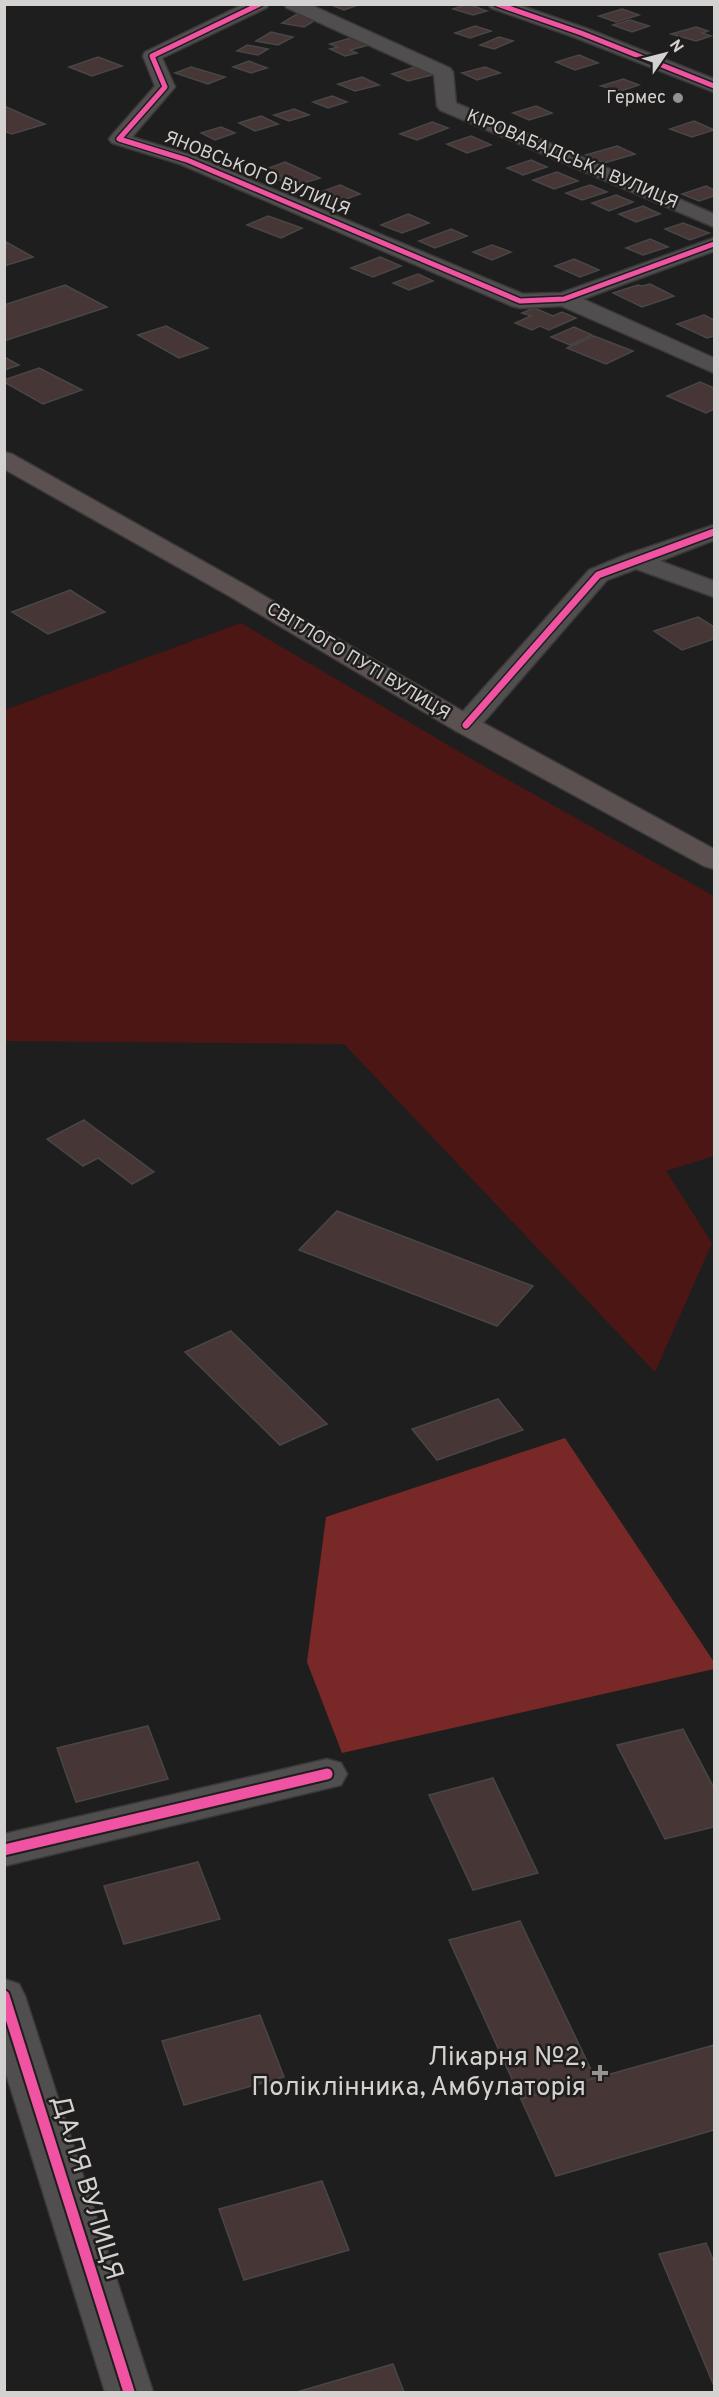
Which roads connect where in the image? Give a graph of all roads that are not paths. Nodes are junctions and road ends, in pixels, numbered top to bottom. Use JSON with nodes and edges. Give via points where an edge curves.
{"nodes":[{"id":1,"x":260,"y":4,"type":"edge"},
{"id":2,"x":293,"y":4,"type":"edge"},
{"id":3,"x":497,"y":4,"type":"edge"},
{"id":4,"x":714,"y":86,"type":"edge"},
{"id":5,"x":714,"y":221,"type":"edge"},
{"id":6,"x":714,"y":244,"type":"edge"},
{"id":7,"x":564,"y":299,"type":"junction"},
{"id":8,"x":714,"y":366,"type":"edge"},
{"id":9,"x":4,"y":459,"type":"edge"},
{"id":10,"x":714,"y":532,"type":"edge"},
{"id":11,"x":634,"y":560,"type":"junction"},
{"id":12,"x":714,"y":590,"type":"edge"},
{"id":13,"x":466,"y":725,"type":"junction"},
{"id":14,"x":714,"y":860,"type":"edge"},
{"id":15,"x":327,"y":1774,"type":"dead end"},
{"id":16,"x":4,"y":1850,"type":"edge"},
{"id":17,"x":4,"y":1996,"type":"edge"},
{"id":18,"x":129,"y":2392,"type":"edge"}],
"edges":[{"from":1,"to":7,"type":"street","name":"ЯНОВСЬКОГО ВУЛИЦЯ","via":[[152,56],[165,87],[119,139],[187,160],[520,301]]},
{"from":2,"to":5,"type":"street","name":"КІРОВАБАДСЬКА ВУЛИЦЯ","via":[[443,72],[447,106]]},
{"from":3,"to":4,"type":"street"},
{"from":6,"to":7,"type":"street"},
{"from":7,"to":8,"type":"street"},
{"from":9,"to":13,"type":"main road","name":"СВІТЛОГО ПУТІ ВУЛИЦЯ"},
{"from":10,"to":11,"type":"street"},
{"from":11,"to":12,"type":"street"},
{"from":11,"to":13,"type":"street","via":[[598,575]]},
{"from":13,"to":14,"type":"main road","name":"СВІТЛОГО ПУТІ ВУЛИЦЯ"},
{"from":15,"to":16,"type":"street"},
{"from":17,"to":18,"type":"street","name":"ДАЛЯ ВУЛИЦЯ"}]}
